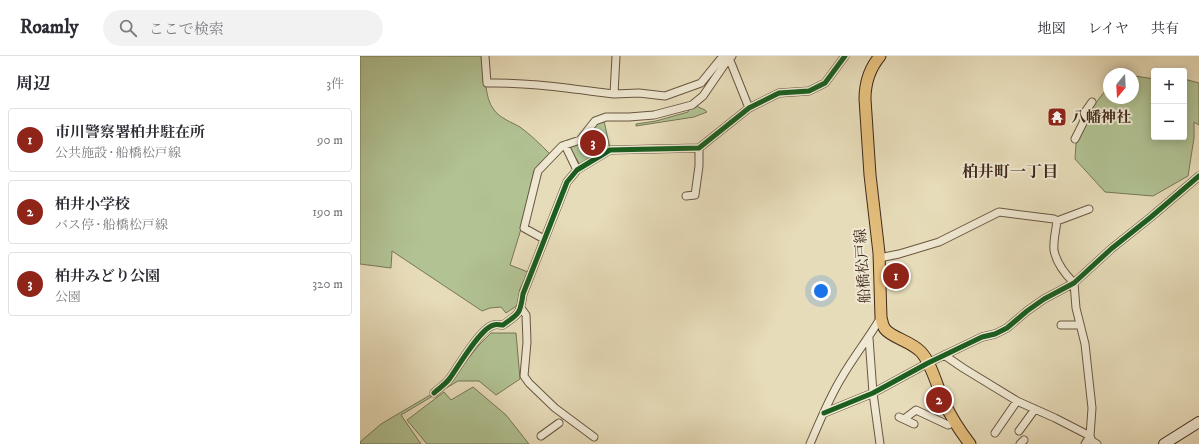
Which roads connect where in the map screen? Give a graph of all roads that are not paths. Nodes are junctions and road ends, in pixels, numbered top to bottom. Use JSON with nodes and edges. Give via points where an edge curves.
{"nodes":[{"id":1,"x":485,"y":56,"type":"edge"},
{"id":2,"x":616,"y":56,"type":"edge"},
{"id":3,"x":845,"y":56,"type":"edge"},
{"id":4,"x":880,"y":56,"type":"edge"},
{"id":5,"x":724,"y":57,"type":"edge"},
{"id":6,"x":614,"y":94,"type":"junction"},
{"id":7,"x":1092,"y":102,"type":"dead end"},
{"id":8,"x":750,"y":108,"type":"junction"},
{"id":9,"x":1075,"y":139,"type":"dead end"},
{"id":10,"x":565,"y":145,"type":"junction"},
{"id":11,"x":699,"y":148,"type":"junction"},
{"id":12,"x":577,"y":170,"type":"junction"},
{"id":13,"x":1199,"y":176,"type":"edge"},
{"id":14,"x":686,"y":196,"type":"dead end"},
{"id":15,"x":1089,"y":209,"type":"dead end"},
{"id":16,"x":1057,"y":221,"type":"junction"},
{"id":17,"x":544,"y":239,"type":"junction"},
{"id":18,"x":879,"y":258,"type":"junction"},
{"id":19,"x":1074,"y":282,"type":"junction"},
{"id":20,"x":520,"y":308,"type":"junction"},
{"id":21,"x":881,"y":317,"type":"junction"},
{"id":22,"x":1061,"y":325,"type":"dead end"},
{"id":23,"x":1080,"y":325,"type":"junction"},
{"id":24,"x":869,"y":338,"type":"junction"},
{"id":25,"x":944,"y":355,"type":"junction"},
{"id":26,"x":928,"y":363,"type":"junction"},
{"id":27,"x":434,"y":393,"type":"dead end"},
{"id":28,"x":873,"y":393,"type":"junction"},
{"id":29,"x":1017,"y":401,"type":"junction"},
{"id":30,"x":1035,"y":409,"type":"junction"},
{"id":31,"x":824,"y":412,"type":"junction"},
{"id":32,"x":954,"y":422,"type":"junction"},
{"id":33,"x":1199,"y":422,"type":"edge"},
{"id":34,"x":559,"y":423,"type":"dead end"},
{"id":35,"x":914,"y":424,"type":"dead end"},
{"id":36,"x":1019,"y":431,"type":"dead end"},
{"id":37,"x":995,"y":433,"type":"dead end"},
{"id":38,"x":541,"y":436,"type":"dead end"},
{"id":39,"x":1090,"y":436,"type":"junction"},
{"id":40,"x":594,"y":437,"type":"dead end"},
{"id":41,"x":810,"y":444,"type":"edge"},
{"id":42,"x":880,"y":444,"type":"edge"},
{"id":43,"x":970,"y":444,"type":"edge"},
{"id":44,"x":1085,"y":444,"type":"edge"},
{"id":45,"x":1097,"y":444,"type":"edge"},
{"id":46,"x":1164,"y":444,"type":"edge"}],
"edges":[{"from":1,"to":6,"type":"street","via":[[487,83],[547,86]]},
{"from":2,"to":6,"type":"street"},
{"from":3,"to":8,"type":"street","via":[[825,83],[809,91],[779,92]]},
{"from":4,"to":18,"type":"main road","name":"船橋松戸線","via":[[873,67],[865,91],[868,154]]},
{"from":5,"to":6,"type":"street","via":[[702,83],[665,96]]},
{"from":5,"to":8,"type":"street"},
{"from":5,"to":10,"type":"street","via":[[702,96],[692,105],[654,115],[606,117],[595,122],[580,140]]},
{"from":7,"to":9,"type":"street","via":[[1085,112]]},
{"from":8,"to":11,"type":"street"},
{"from":10,"to":12,"type":"street"},
{"from":10,"to":17,"type":"street","via":[[538,171],[524,228]]},
{"from":11,"to":12,"type":"street","via":[[610,150]]},
{"from":11,"to":14,"type":"street","via":[[695,195]]},
{"from":12,"to":17,"type":"street","via":[[567,182]]},
{"from":13,"to":19,"type":"street"},
{"from":15,"to":16,"type":"street"},
{"from":16,"to":18,"type":"street","via":[[999,212],[939,242]]},
{"from":16,"to":19,"type":"street","via":[[1054,250],[1059,262]]},
{"from":17,"to":20,"type":"street","via":[[522,294]]},
{"from":18,"to":21,"type":"main road","name":"船橋松戸線"},
{"from":19,"to":23,"type":"street"},
{"from":19,"to":25,"type":"street","via":[[1044,298],[1007,328]]},
{"from":20,"to":27,"type":"street","via":[[518,313],[503,325],[493,324],[479,336],[449,379]]},
{"from":20,"to":40,"type":"street","via":[[526,315],[528,342],[524,376],[528,383],[555,408]]},
{"from":21,"to":24,"type":"street"},
{"from":21,"to":26,"type":"main road","name":"船橋松戸線","via":[[882,325],[888,332],[915,347]]},
{"from":22,"to":23,"type":"street"},
{"from":23,"to":39,"type":"street","via":[[1085,344],[1092,408]]},
{"from":24,"to":28,"type":"street"},
{"from":24,"to":31,"type":"street","via":[[842,376]]},
{"from":25,"to":26,"type":"street"},
{"from":25,"to":29,"type":"street"},
{"from":26,"to":28,"type":"street"},
{"from":26,"to":32,"type":"main road","name":"船橋松戸線"},
{"from":28,"to":31,"type":"street"},
{"from":28,"to":42,"type":"street"},
{"from":29,"to":30,"type":"street"},
{"from":29,"to":37,"type":"street"},
{"from":30,"to":36,"type":"street"},
{"from":30,"to":39,"type":"street"},
{"from":31,"to":41,"type":"street"},
{"from":32,"to":35,"type":"street","via":[[948,425],[916,410],[901,418]]},
{"from":32,"to":43,"type":"main road","name":"船橋松戸線"},
{"from":33,"to":46,"type":"street"},
{"from":34,"to":38,"type":"street"},
{"from":39,"to":44,"type":"street"},
{"from":39,"to":45,"type":"street"}]}
